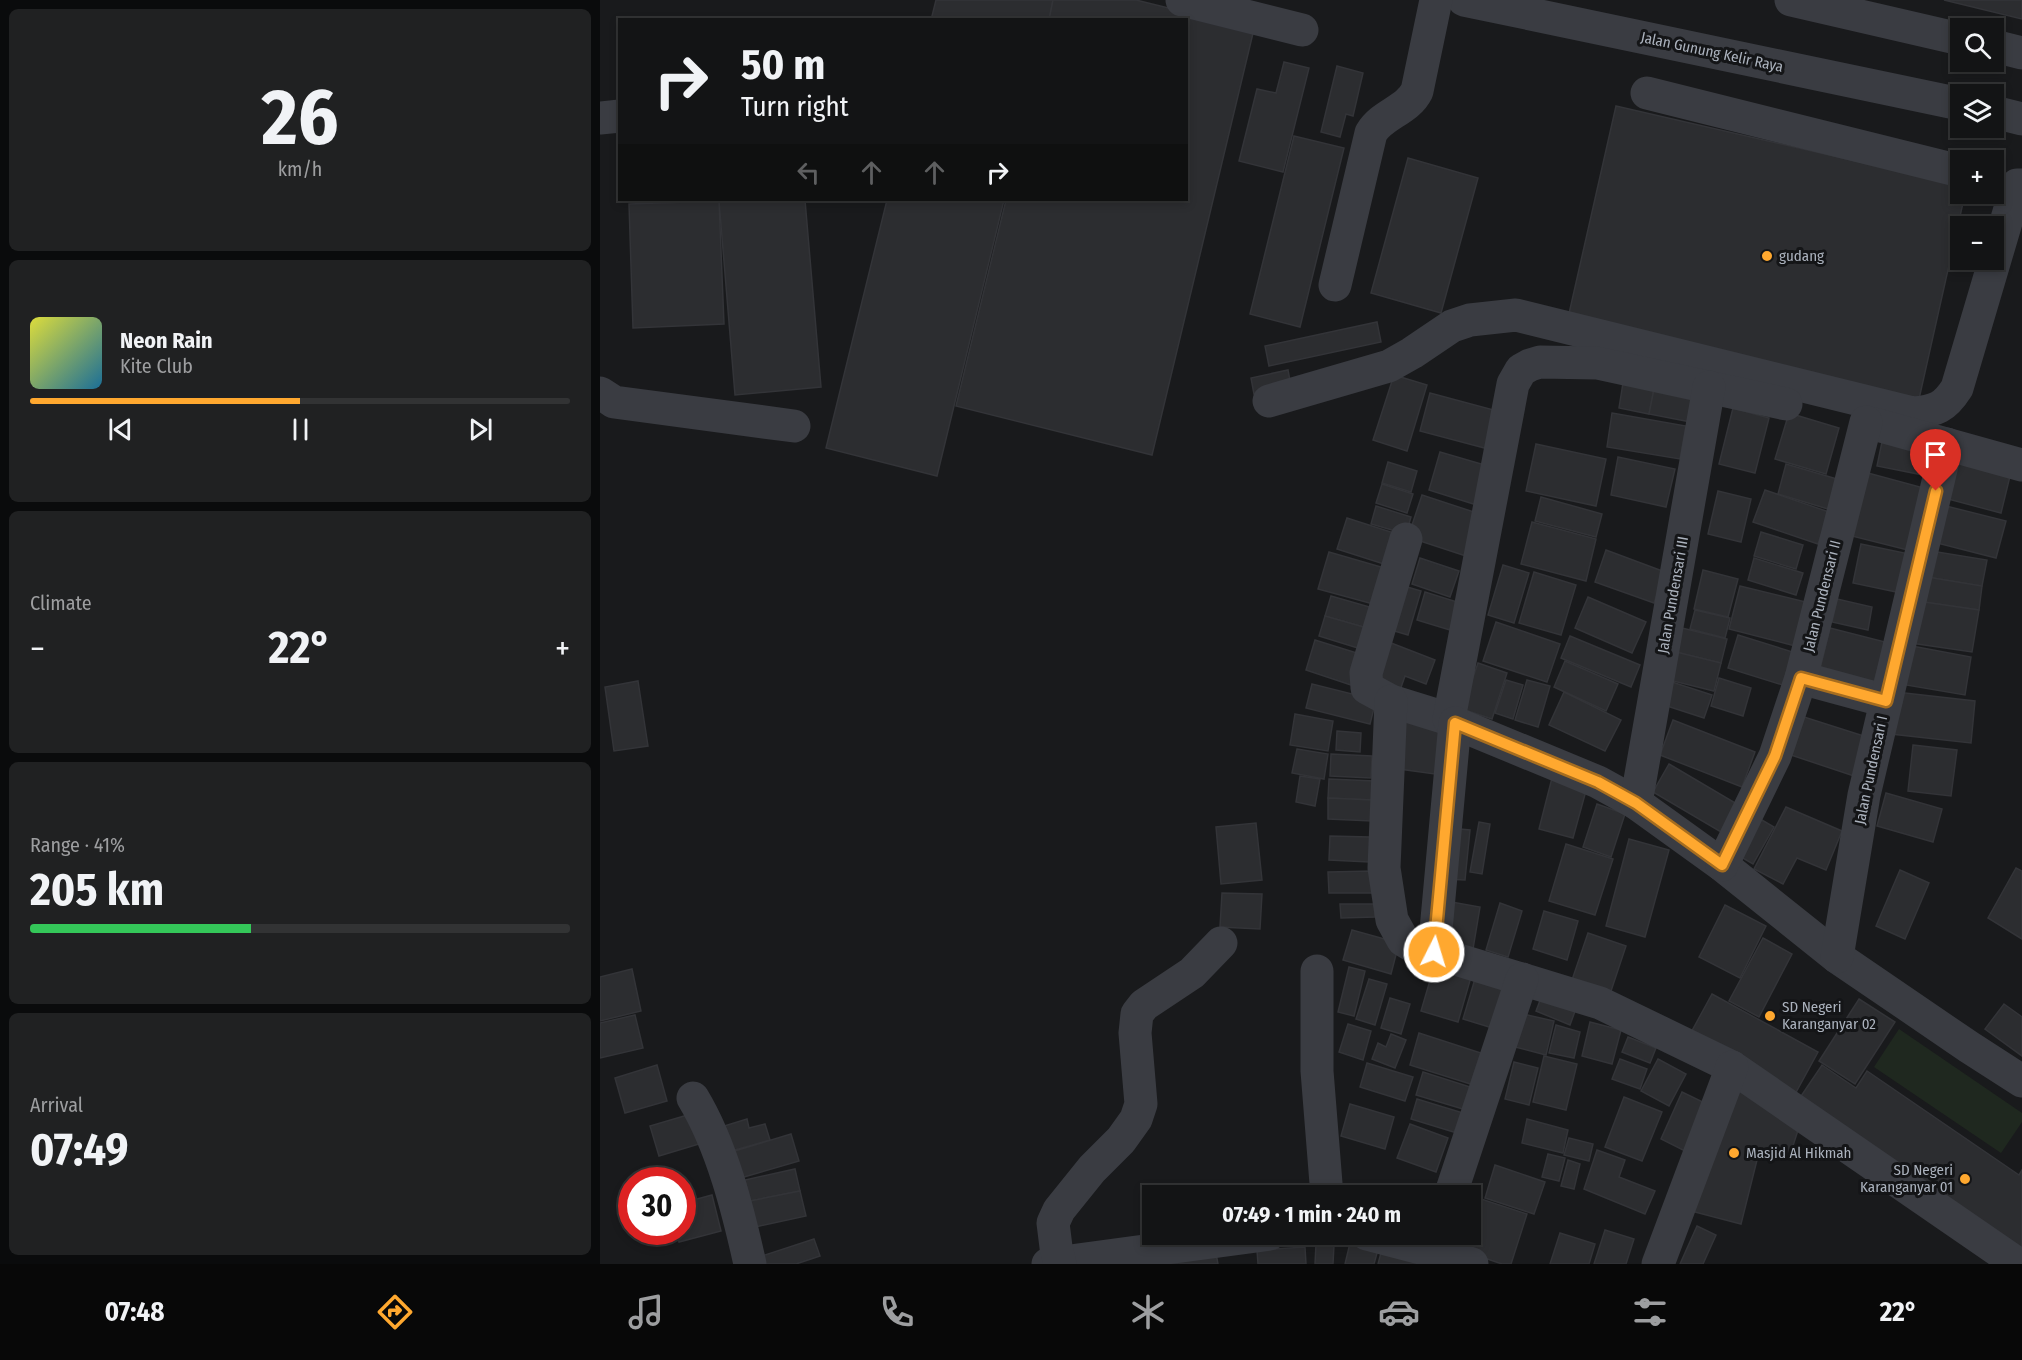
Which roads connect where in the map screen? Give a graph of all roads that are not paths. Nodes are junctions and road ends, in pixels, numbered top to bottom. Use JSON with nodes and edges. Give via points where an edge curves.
{"nodes":[{"id":1,"x":1182,"y":0,"type":"edge"},
{"id":2,"x":1436,"y":0,"type":"edge"},
{"id":3,"x":1464,"y":0,"type":"edge"},
{"id":4,"x":1791,"y":0,"type":"edge"},
{"id":5,"x":1284,"y":17,"type":"edge"},
{"id":6,"x":1950,"y":37,"type":"edge"},
{"id":7,"x":2004,"y":48,"type":"edge"},
{"id":8,"x":2022,"y":53,"type":"edge"},
{"id":9,"x":1647,"y":93,"type":"dead end"},
{"id":10,"x":1950,"y":102,"type":"edge"},
{"id":11,"x":2004,"y":114,"type":"edge"},
{"id":12,"x":618,"y":116,"type":"edge"},
{"id":13,"x":600,"y":118,"type":"edge"},
{"id":14,"x":2022,"y":119,"type":"edge"},
{"id":15,"x":1950,"y":169,"type":"edge"},
{"id":16,"x":2011,"y":183,"type":"edge"},
{"id":17,"x":1335,"y":285,"type":"dead end"},
{"id":18,"x":1709,"y":387,"type":"junction"},
{"id":19,"x":600,"y":393,"type":"edge"},
{"id":20,"x":1269,"y":402,"type":"dead end"},
{"id":21,"x":1866,"y":422,"type":"junction"},
{"id":22,"x":794,"y":426,"type":"dead end"},
{"id":23,"x":1947,"y":444,"type":"junction"},
{"id":24,"x":2022,"y":465,"type":"edge"},
{"id":25,"x":1406,"y":539,"type":"dead end"},
{"id":26,"x":1801,"y":678,"type":"junction"},
{"id":27,"x":1391,"y":701,"type":"junction"},
{"id":28,"x":1886,"y":701,"type":"junction"},
{"id":29,"x":1452,"y":721,"type":"junction"},
{"id":30,"x":1636,"y":803,"type":"junction"},
{"id":31,"x":1722,"y":865,"type":"junction"},
{"id":32,"x":1221,"y":943,"type":"dead end"},
{"id":33,"x":1434,"y":952,"type":"junction"},
{"id":34,"x":1837,"y":957,"type":"junction"},
{"id":35,"x":1317,"y":971,"type":"dead end"},
{"id":36,"x":1522,"y":979,"type":"junction"},
{"id":37,"x":1732,"y":1067,"type":"junction"},
{"id":38,"x":2022,"y":1081,"type":"edge"},
{"id":39,"x":693,"y":1098,"type":"dead end"},
{"id":40,"x":1326,"y":1185,"type":"edge"},
{"id":41,"x":1454,"y":1185,"type":"edge"},
{"id":42,"x":1438,"y":1245,"type":"edge"},
{"id":43,"x":1239,"y":1252,"type":"edge"},
{"id":44,"x":1056,"y":1263,"type":"edge"},
{"id":45,"x":750,"y":1264,"type":"edge"},
{"id":46,"x":1472,"y":1264,"type":"edge"},
{"id":47,"x":1658,"y":1264,"type":"edge"},
{"id":48,"x":2018,"y":1264,"type":"edge"}],
"edges":[{"from":1,"to":5,"type":"street"},
{"from":2,"to":17,"type":"street","via":[[1417,91],[1408,104],[1382,120],[1371,133]]},
{"from":3,"to":10,"type":"street","name":"Jalan Gunung Kelir Raya"},
{"from":4,"to":6,"type":"street"},
{"from":7,"to":8,"type":"street"},
{"from":9,"to":15,"type":"street"},
{"from":11,"to":14,"type":"street"},
{"from":12,"to":13,"type":"street"},
{"from":16,"to":20,"type":"street","via":[[1957,388],[1947,403],[1926,412],[1913,413],[1516,315],[1452,326],[1389,366]]},
{"from":18,"to":21,"type":"street"},
{"from":18,"to":29,"type":"street","via":[[1597,363],[1540,362],[1521,370],[1513,384]]},
{"from":18,"to":30,"type":"street","name":"Jalan Pundensari III"},
{"from":19,"to":22,"type":"street","via":[[614,402]]},
{"from":21,"to":23,"type":"street"},
{"from":21,"to":26,"type":"street","name":"Jalan Pundensari II"},
{"from":23,"to":24,"type":"street"},
{"from":23,"to":28,"type":"street","name":"Jalan Pundensari I"},
{"from":25,"to":27,"type":"street","via":[[1365,679],[1367,688]]},
{"from":26,"to":28,"type":"street"},
{"from":26,"to":31,"type":"street","name":"Jalan Pundensari II","via":[[1775,756]]},
{"from":27,"to":29,"type":"street"},
{"from":27,"to":33,"type":"street","via":[[1384,868],[1392,920],[1403,940]]},
{"from":28,"to":34,"type":"street","name":"Jalan Pundensari I","via":[[1864,795]]},
{"from":29,"to":30,"type":"street","via":[[1598,782]]},
{"from":29,"to":33,"type":"street"},
{"from":30,"to":31,"type":"street"},
{"from":31,"to":34,"type":"street"},
{"from":32,"to":44,"type":"street","via":[[1192,973],[1144,1005],[1137,1014],[1141,1104],[1121,1140],[1059,1210],[1053,1223]]},
{"from":33,"to":36,"type":"street"},
{"from":34,"to":38,"type":"street"},
{"from":35,"to":40,"type":"street","via":[[1317,1071]]},
{"from":36,"to":37,"type":"street","via":[[1600,1004]]},
{"from":36,"to":41,"type":"street"},
{"from":37,"to":47,"type":"street"},
{"from":37,"to":48,"type":"street"},
{"from":39,"to":45,"type":"street","via":[[714,1139]]},
{"from":42,"to":46,"type":"street"},
{"from":43,"to":44,"type":"street"}]}
